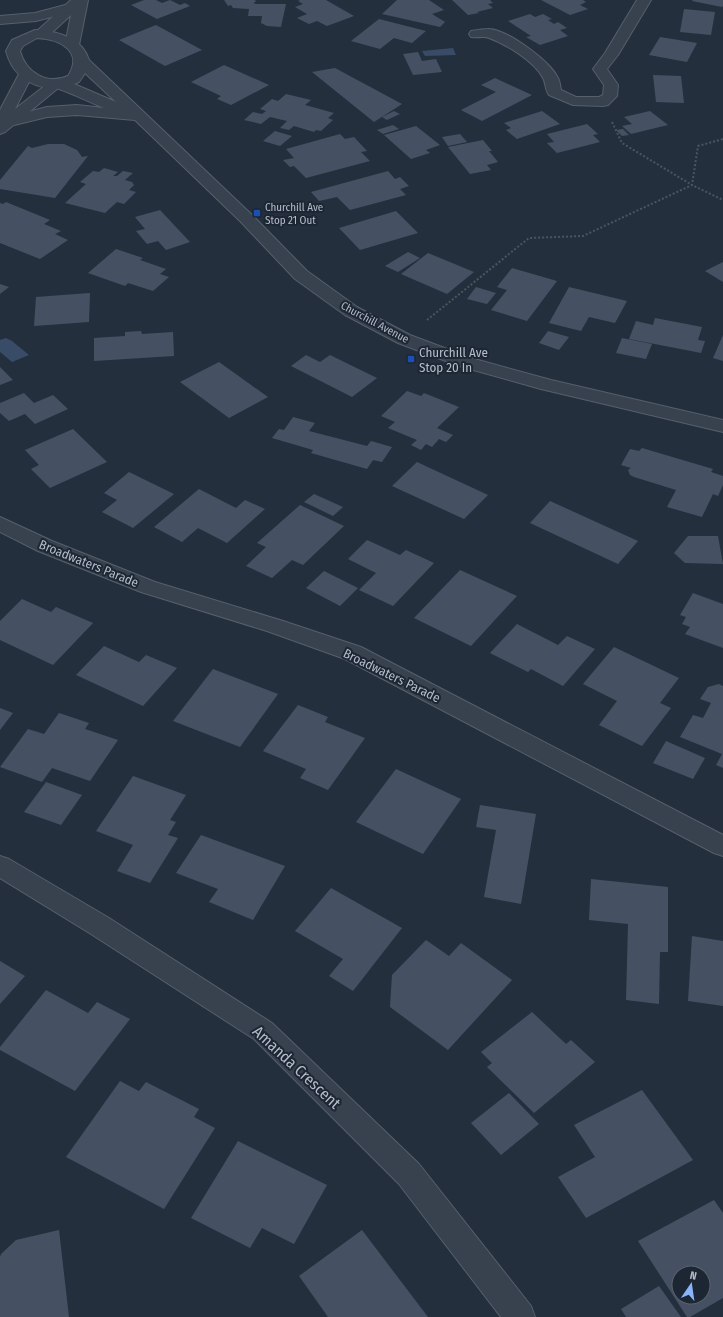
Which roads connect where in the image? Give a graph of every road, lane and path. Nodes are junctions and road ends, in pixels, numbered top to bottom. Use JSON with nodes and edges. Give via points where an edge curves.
{"nodes":[{"id":1,"x":644,"y":0,"type":"edge"},
{"id":2,"x":76,"y":3,"type":"edge"},
{"id":3,"x":0,"y":20,"type":"edge"},
{"id":4,"x":0,"y":28,"type":"edge"},
{"id":5,"x":38,"y":34,"type":"junction"},
{"id":6,"x":476,"y":34,"type":"dead end"},
{"id":7,"x":72,"y":45,"type":"junction"},
{"id":8,"x":6,"y":48,"type":"edge"},
{"id":9,"x":82,"y":62,"type":"junction"},
{"id":10,"x":26,"y":74,"type":"junction"},
{"id":11,"x":58,"y":84,"type":"junction"},
{"id":12,"x":603,"y":102,"type":"junction"},
{"id":13,"x":137,"y":116,"type":"junction"},
{"id":14,"x":3,"y":125,"type":"edge"},
{"id":15,"x":723,"y":139,"type":"edge"},
{"id":16,"x":692,"y":185,"type":"junction"},
{"id":17,"x":723,"y":200,"type":"edge"},
{"id":18,"x":404,"y":339,"type":"junction"},
{"id":19,"x":723,"y":426,"type":"edge"},
{"id":20,"x":0,"y":524,"type":"edge"},
{"id":21,"x":723,"y":846,"type":"edge"},
{"id":22,"x":0,"y":866,"type":"edge"},
{"id":23,"x":520,"y":1317,"type":"edge"}],
"edges":[{"from":1,"to":12,"type":"street","via":[[600,70],[611,85],[610,96]]},
{"from":2,"to":3,"type":"street","via":[[36,17]]},
{"from":2,"to":5,"type":"street"},
{"from":2,"to":7,"type":"street"},
{"from":4,"to":5,"type":"street"},
{"from":5,"to":7,"type":"street","via":[[55,35]]},
{"from":5,"to":8,"type":"street"},
{"from":6,"to":12,"type":"street","via":[[490,33],[537,60],[552,78],[554,92],[573,101]]},
{"from":7,"to":9,"type":"street","via":[[81,55]]},
{"from":8,"to":10,"type":"street"},
{"from":9,"to":11,"type":"street","via":[[74,79]]},
{"from":9,"to":13,"type":"street","name":"Churchill Avenue"},
{"from":10,"to":11,"type":"street","via":[[38,81]]},
{"from":10,"to":14,"type":"street"},
{"from":11,"to":13,"type":"street","name":"Churchill Avenue"},
{"from":11,"to":14,"type":"street"},
{"from":12,"to":16,"type":"path","via":[[622,143]]},
{"from":13,"to":14,"type":"street","via":[[77,110],[47,112]]},
{"from":13,"to":18,"type":"street","name":"Churchill Avenue","via":[[246,218],[301,275],[351,311]]},
{"from":15,"to":16,"type":"path","via":[[698,146]]},
{"from":16,"to":17,"type":"path"},
{"from":16,"to":18,"type":"path","via":[[583,236],[529,238]]},
{"from":18,"to":19,"type":"street","name":"Churchill Avenue","via":[[465,362],[548,385]]},
{"from":20,"to":21,"type":"street","name":"Broadwaters Parade","via":[[45,546],[148,587],[353,653]]},
{"from":22,"to":23,"type":"street","name":"Amanda Crescent","via":[[100,926],[263,1031],[409,1174]]}]}
